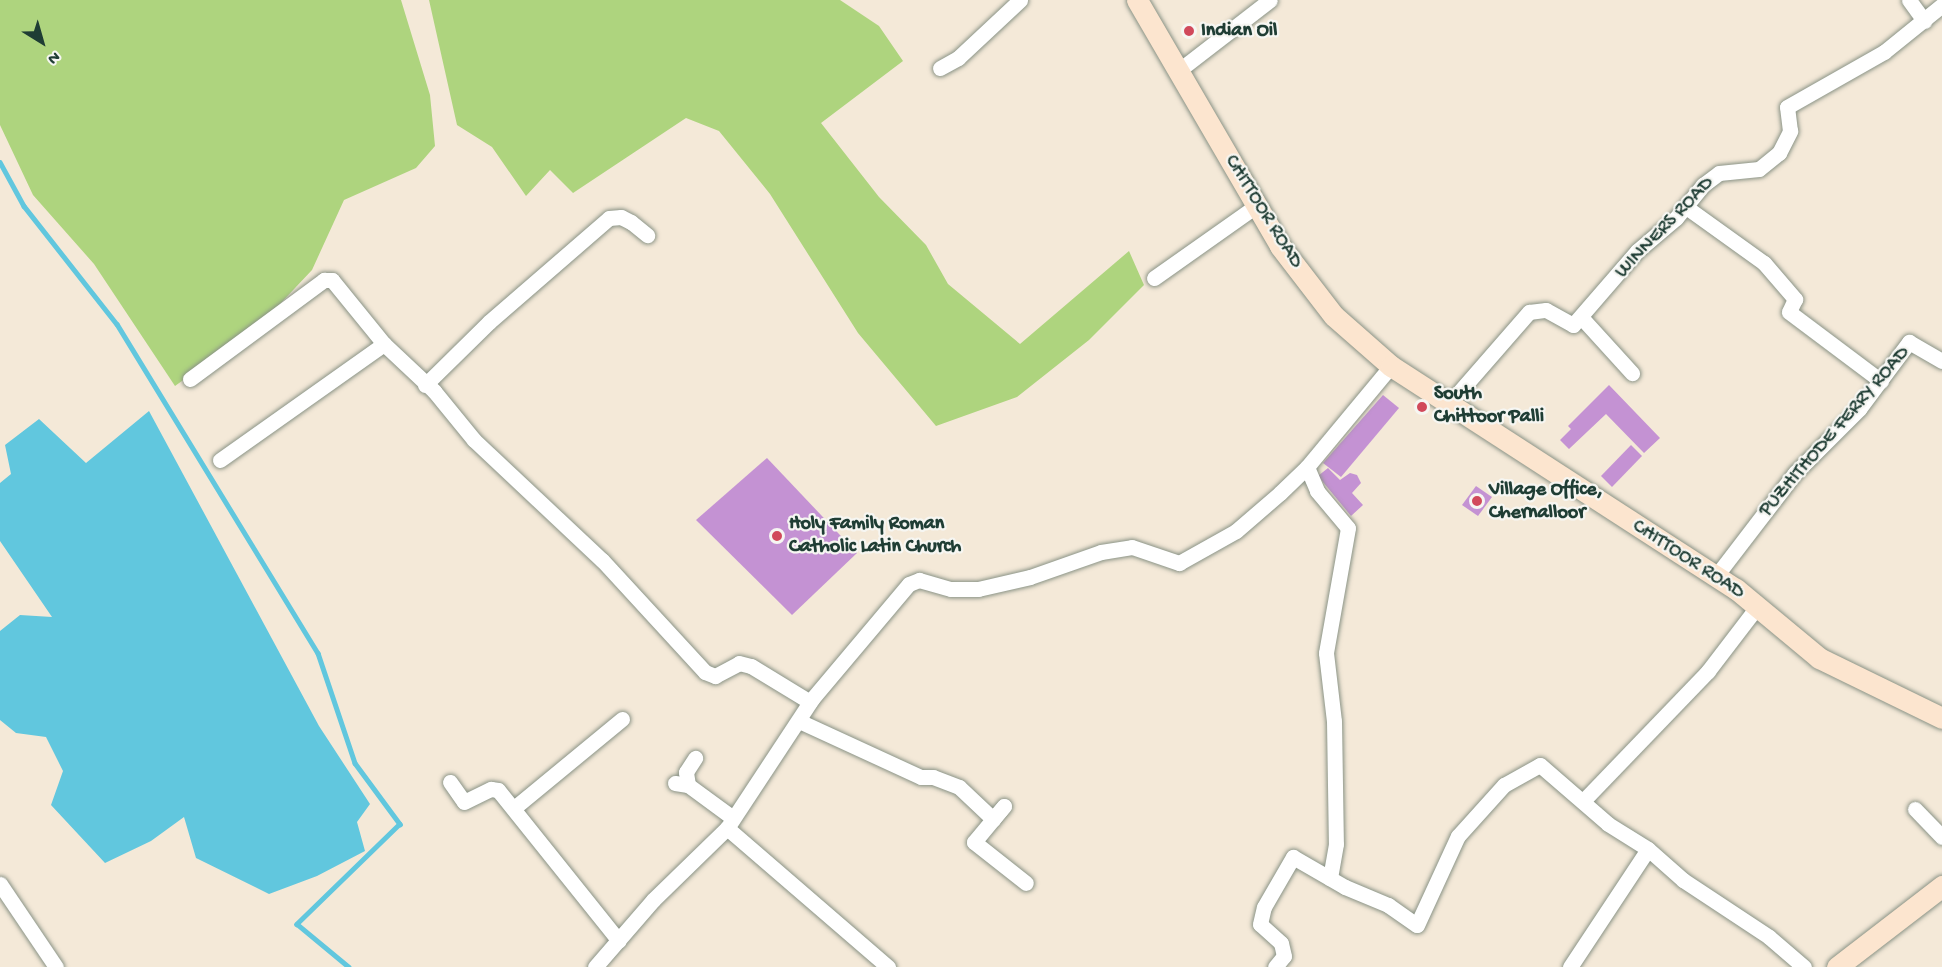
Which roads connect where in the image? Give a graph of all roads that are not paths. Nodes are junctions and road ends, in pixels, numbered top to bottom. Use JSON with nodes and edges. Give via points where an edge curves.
{"nodes":[{"id":1,"x":1020,"y":0,"type":"edge"},
{"id":2,"x":1137,"y":0,"type":"edge"},
{"id":3,"x":1270,"y":0,"type":"edge"},
{"id":4,"x":1909,"y":0,"type":"edge"},
{"id":5,"x":1942,"y":5,"type":"edge"},
{"id":6,"x":1924,"y":21,"type":"junction"},
{"id":7,"x":940,"y":68,"type":"dead end"},
{"id":8,"x":1178,"y":71,"type":"junction"},
{"id":9,"x":1256,"y":206,"type":"junction"},
{"id":10,"x":1686,"y":207,"type":"junction"},
{"id":11,"x":646,"y":235,"type":"dead end"},
{"id":12,"x":1154,"y":278,"type":"dead end"},
{"id":13,"x":1581,"y":317,"type":"junction"},
{"id":14,"x":384,"y":345,"type":"junction"},
{"id":15,"x":1942,"y":362,"type":"edge"},
{"id":16,"x":1391,"y":366,"type":"junction"},
{"id":17,"x":1632,"y":373,"type":"dead end"},
{"id":18,"x":190,"y":379,"type":"dead end"},
{"id":19,"x":1881,"y":381,"type":"junction"},
{"id":20,"x":424,"y":385,"type":"junction"},
{"id":21,"x":1447,"y":406,"type":"junction"},
{"id":22,"x":220,"y":460,"type":"dead end"},
{"id":23,"x":1307,"y":467,"type":"junction"},
{"id":24,"x":1716,"y":576,"type":"junction"},
{"id":25,"x":1757,"y":607,"type":"junction"},
{"id":26,"x":810,"y":702,"type":"junction"},
{"id":27,"x":622,"y":718,"type":"dead end"},
{"id":28,"x":1942,"y":718,"type":"edge"},
{"id":29,"x":799,"y":721,"type":"junction"},
{"id":30,"x":695,"y":758,"type":"dead end"},
{"id":31,"x":450,"y":782,"type":"dead end"},
{"id":32,"x":1584,"y":800,"type":"junction"},
{"id":33,"x":514,"y":808,"type":"junction"},
{"id":34,"x":1915,"y":809,"type":"dead end"},
{"id":35,"x":730,"y":823,"type":"junction"},
{"id":36,"x":1942,"y":837,"type":"edge"},
{"id":37,"x":1648,"y":849,"type":"junction"},
{"id":38,"x":1330,"y":878,"type":"junction"},
{"id":39,"x":1026,"y":882,"type":"dead end"},
{"id":40,"x":0,"y":884,"type":"edge"},
{"id":41,"x":1942,"y":886,"type":"edge"},
{"id":42,"x":619,"y":941,"type":"junction"},
{"id":43,"x":53,"y":966,"type":"edge"},
{"id":44,"x":595,"y":967,"type":"edge"},
{"id":45,"x":888,"y":967,"type":"edge"},
{"id":46,"x":1275,"y":967,"type":"edge"},
{"id":47,"x":1570,"y":967,"type":"edge"},
{"id":48,"x":1804,"y":967,"type":"edge"},
{"id":49,"x":1838,"y":967,"type":"edge"}],
"edges":[{"from":1,"to":7,"type":"street","via":[[958,58]]},
{"from":2,"to":8,"type":"main road","name":"CHITTOOR ROAD"},
{"from":3,"to":8,"type":"street"},
{"from":4,"to":6,"type":"street"},
{"from":5,"to":6,"type":"street","name":"WINNERS ROAD"},
{"from":6,"to":10,"type":"street","name":"WINNERS ROAD","via":[[1884,52],[1787,107],[1790,131],[1779,153],[1759,169],[1719,173]]},
{"from":8,"to":9,"type":"main road","name":"CHITTOOR ROAD"},
{"from":9,"to":12,"type":"street"},
{"from":9,"to":16,"type":"main road","name":"CHITTOOR ROAD","via":[[1280,246],[1335,316]]},
{"from":10,"to":13,"type":"street","name":"WINNERS ROAD","via":[[1637,251]]},
{"from":10,"to":19,"type":"street","via":[[1764,263],[1795,299],[1789,312]]},
{"from":11,"to":20,"type":"street","via":[[631,222],[609,218]]},
{"from":13,"to":17,"type":"street"},
{"from":13,"to":21,"type":"street","via":[[1573,325],[1546,310],[1529,312]]},
{"from":14,"to":18,"type":"street","via":[[336,282],[324,280]]},
{"from":14,"to":20,"type":"street"},
{"from":14,"to":22,"type":"street"},
{"from":15,"to":19,"type":"street","name":"PUZHITHODE FERRY ROAD","via":[[1909,342]]},
{"from":16,"to":21,"type":"main road","name":"CHITTOOR ROAD"},
{"from":16,"to":23,"type":"street"},
{"from":19,"to":24,"type":"street","name":"PUZHITHODE FERRY ROAD","via":[[1859,410],[1795,473]]},
{"from":20,"to":26,"type":"street","via":[[474,440],[629,588],[705,672],[715,676],[740,663],[746,664]]},
{"from":21,"to":24,"type":"main road","name":"CHITTOOR ROAD"},
{"from":23,"to":26,"type":"street","via":[[1236,531],[1179,563],[1132,548],[1101,552],[1030,577],[978,589],[951,589],[920,580],[909,584]]},
{"from":23,"to":38,"type":"street","via":[[1317,491],[1348,528],[1326,654],[1334,721],[1336,844]]},
{"from":24,"to":25,"type":"main road","name":"CHITTOOR ROAD"},
{"from":25,"to":28,"type":"main road","name":"CHITTOOR ROAD","via":[[1819,658]]},
{"from":25,"to":32,"type":"street","via":[[1708,671]]},
{"from":26,"to":29,"type":"street"},
{"from":27,"to":33,"type":"street"},
{"from":29,"to":35,"type":"street"},
{"from":29,"to":39,"type":"street","via":[[921,777],[959,787],[993,819],[1004,806],[975,842]]},
{"from":30,"to":35,"type":"street","via":[[682,784]]},
{"from":31,"to":33,"type":"street","via":[[464,802],[491,789],[498,790]]},
{"from":32,"to":37,"type":"street","via":[[1608,824]]},
{"from":32,"to":38,"type":"street","via":[[1540,765],[1516,776],[1458,836],[1417,925],[1388,905]]},
{"from":33,"to":42,"type":"street"},
{"from":34,"to":36,"type":"street"},
{"from":35,"to":42,"type":"street","via":[[653,900]]},
{"from":35,"to":45,"type":"street"},
{"from":37,"to":47,"type":"street"},
{"from":37,"to":48,"type":"street","via":[[1683,880],[1769,937]]},
{"from":38,"to":46,"type":"street","via":[[1293,857],[1264,908],[1260,924],[1281,943],[1284,956]]},
{"from":40,"to":43,"type":"street"},
{"from":41,"to":49,"type":"main road"},
{"from":42,"to":44,"type":"street"}]}
